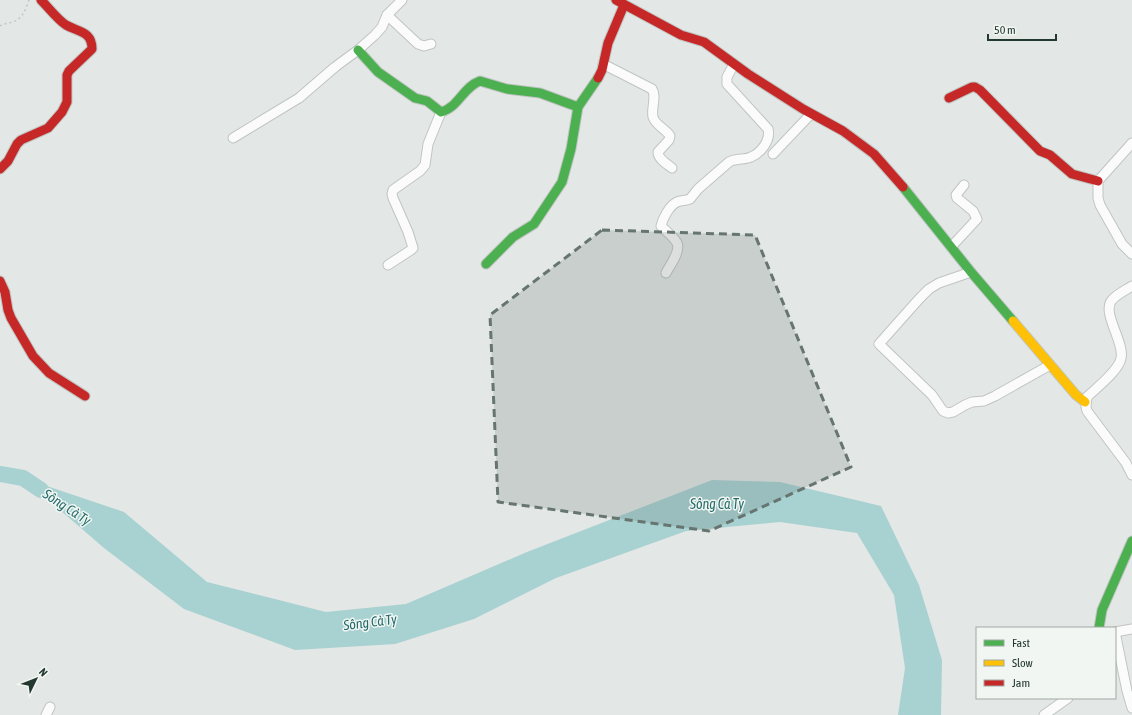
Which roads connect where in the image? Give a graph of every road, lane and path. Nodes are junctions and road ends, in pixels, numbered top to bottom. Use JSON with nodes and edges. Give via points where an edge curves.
{"nodes":[{"id":1,"x":30,"y":0,"type":"edge"},
{"id":2,"x":41,"y":0,"type":"edge"},
{"id":3,"x":402,"y":0,"type":"edge"},
{"id":4,"x":616,"y":0,"type":"edge"},
{"id":5,"x":624,"y":5,"type":"junction"},
{"id":6,"x":387,"y":15,"type":"junction"},
{"id":7,"x":0,"y":26,"type":"edge"},
{"id":8,"x":431,"y":44,"type":"dead end"},
{"id":9,"x":358,"y":50,"type":"junction"},
{"id":10,"x":603,"y":64,"type":"junction"},
{"id":11,"x":734,"y":64,"type":"junction"},
{"id":12,"x":948,"y":98,"type":"dead end"},
{"id":13,"x":578,"y":107,"type":"junction"},
{"id":14,"x":441,"y":112,"type":"junction"},
{"id":15,"x":811,"y":114,"type":"junction"},
{"id":16,"x":234,"y":138,"type":"dead end"},
{"id":17,"x":1132,"y":143,"type":"edge"},
{"id":18,"x":774,"y":154,"type":"dead end"},
{"id":19,"x":672,"y":168,"type":"dead end"},
{"id":20,"x":0,"y":169,"type":"edge"},
{"id":21,"x":1098,"y":181,"type":"junction"},
{"id":22,"x":964,"y":185,"type":"dead end"},
{"id":23,"x":951,"y":246,"type":"junction"},
{"id":24,"x":1132,"y":254,"type":"edge"},
{"id":25,"x":486,"y":264,"type":"dead end"},
{"id":26,"x":388,"y":265,"type":"dead end"},
{"id":27,"x":971,"y":272,"type":"junction"},
{"id":28,"x":666,"y":273,"type":"dead end"},
{"id":29,"x":0,"y":281,"type":"edge"},
{"id":30,"x":1132,"y":286,"type":"edge"},
{"id":31,"x":1050,"y":365,"type":"junction"},
{"id":32,"x":85,"y":396,"type":"dead end"},
{"id":33,"x":1086,"y":402,"type":"junction"},
{"id":34,"x":1126,"y":463,"type":"junction"},
{"id":35,"x":1132,"y":470,"type":"edge"},
{"id":36,"x":1132,"y":475,"type":"edge"},
{"id":37,"x":1132,"y":541,"type":"edge"},
{"id":38,"x":1102,"y":627,"type":"edge"},
{"id":39,"x":1132,"y":629,"type":"edge"},
{"id":40,"x":1116,"y":632,"type":"edge"},
{"id":41,"x":1116,"y":637,"type":"edge"},
{"id":42,"x":1067,"y":699,"type":"edge"},
{"id":43,"x":1132,"y":708,"type":"edge"},
{"id":44,"x":1044,"y":715,"type":"edge"}],
"edges":[{"from":1,"to":7,"type":"path","via":[[23,15],[13,22]]},
{"from":2,"to":20,"type":"street","via":[[66,26],[82,32],[91,40],[92,49],[67,75],[66,102],[62,112],[48,128],[21,140]]},
{"from":3,"to":6,"type":"street"},
{"from":4,"to":5,"type":"street"},
{"from":5,"to":10,"type":"street","via":[[606,48]]},
{"from":5,"to":11,"type":"street","via":[[681,35],[704,42]]},
{"from":6,"to":8,"type":"street","via":[[418,44]]},
{"from":6,"to":9,"type":"street","via":[[382,27]]},
{"from":9,"to":14,"type":"street","via":[[378,72],[415,98],[427,101]]},
{"from":9,"to":16,"type":"street","via":[[299,98]]},
{"from":10,"to":13,"type":"street","via":[[594,86]]},
{"from":10,"to":19,"type":"street","via":[[654,92],[654,119],[670,136],[658,155]]},
{"from":11,"to":15,"type":"street"},
{"from":11,"to":28,"type":"street","via":[[727,77],[727,84],[765,125],[769,137],[757,154],[730,162],[690,199],[673,205],[663,218],[661,226],[678,245]]},
{"from":12,"to":21,"type":"street","via":[[975,87],[1040,151],[1050,155],[1072,174]]},
{"from":13,"to":14,"type":"street","via":[[540,93],[507,89],[480,81],[466,89],[449,109]]},
{"from":13,"to":25,"type":"street","via":[[562,182],[534,224],[513,238]]},
{"from":14,"to":26,"type":"street","via":[[428,144],[425,165],[393,190],[393,198],[413,248]]},
{"from":15,"to":18,"type":"street"},
{"from":15,"to":23,"type":"street","via":[[843,131],[874,154]]},
{"from":17,"to":21,"type":"street"},
{"from":21,"to":24,"type":"street","via":[[1100,205],[1122,244]]},
{"from":22,"to":23,"type":"street","via":[[956,196],[973,211],[977,219]]},
{"from":23,"to":27,"type":"street"},
{"from":27,"to":31,"type":"street"},
{"from":27,"to":31,"type":"street","via":[[929,289],[879,344],[932,395],[943,411],[948,413],[972,402],[984,401],[995,396]]},
{"from":29,"to":32,"type":"street","via":[[11,318],[33,356],[48,373]]},
{"from":30,"to":33,"type":"street","via":[[1112,299],[1109,307],[1122,350],[1121,359],[1116,369],[1087,397]]},
{"from":31,"to":33,"type":"street","via":[[1076,395]]},
{"from":33,"to":34,"type":"street","via":[[1087,411]]},
{"from":34,"to":35,"type":"street"},
{"from":34,"to":36,"type":"street"},
{"from":37,"to":38,"type":"street","via":[[1102,610]]},
{"from":39,"to":40,"type":"street"},
{"from":41,"to":43,"type":"street"},
{"from":42,"to":44,"type":"street"}]}
